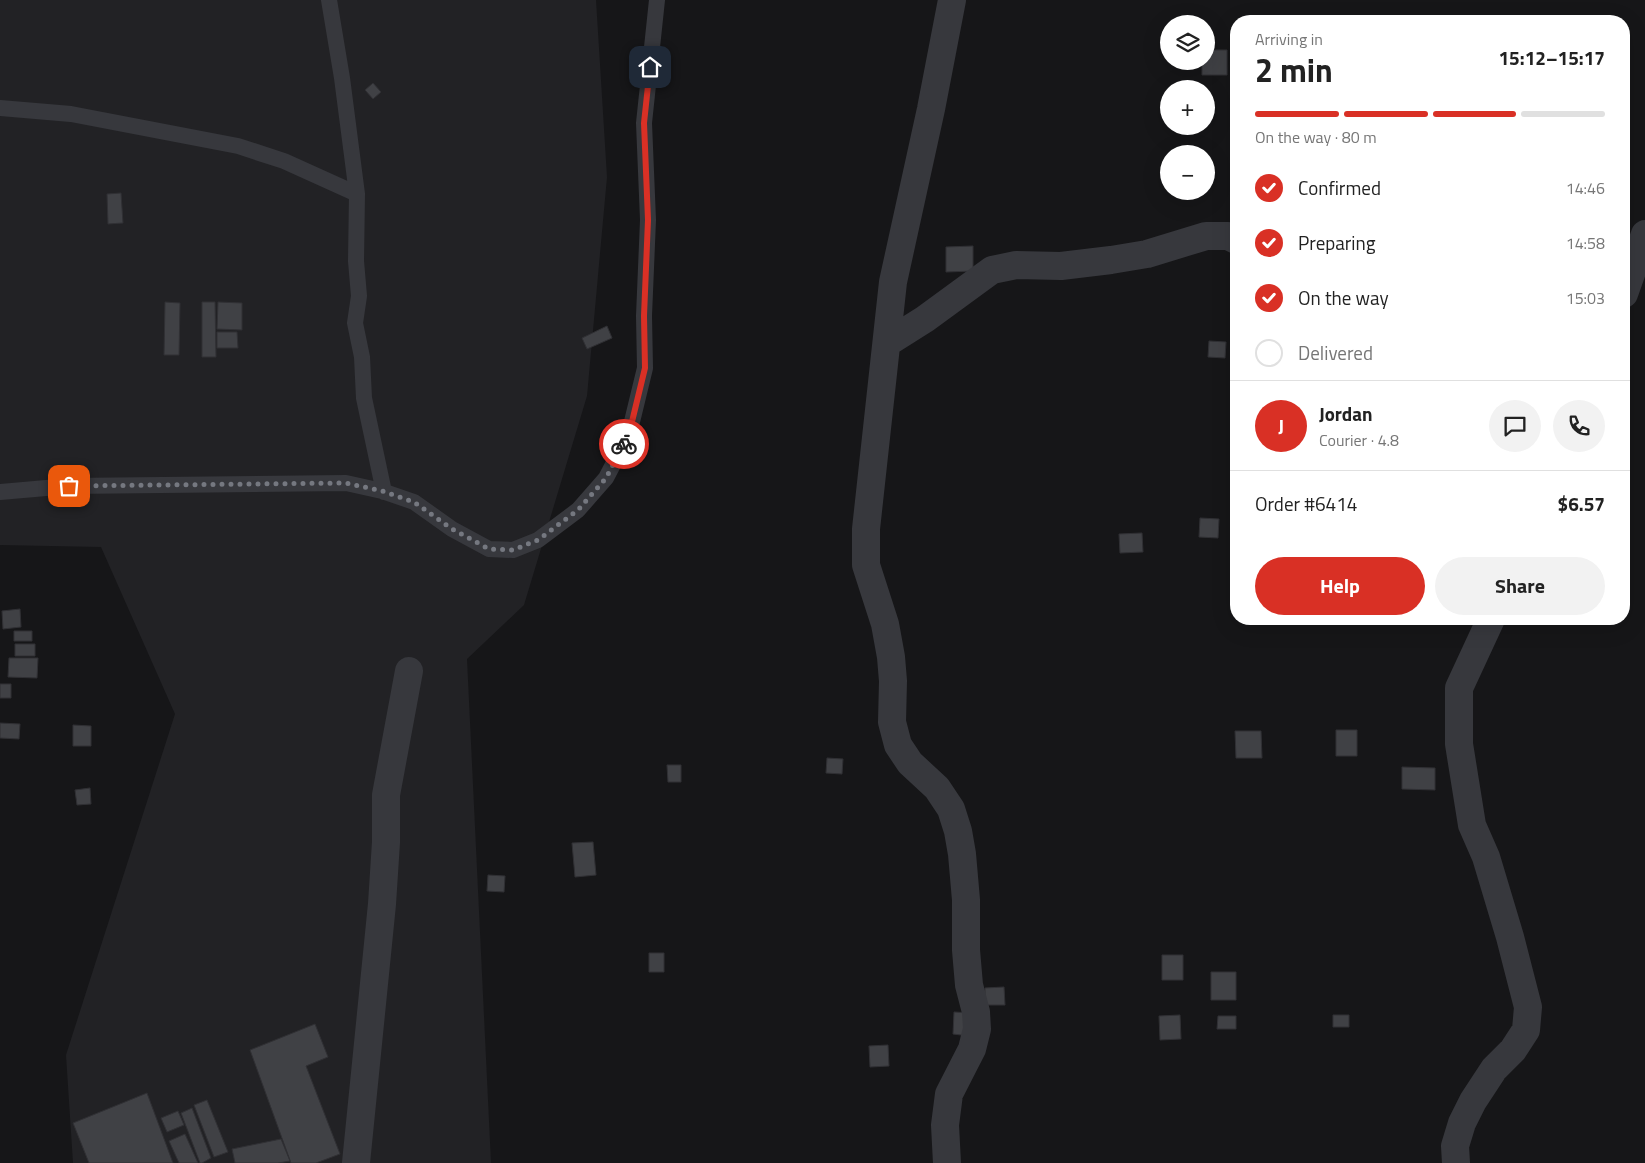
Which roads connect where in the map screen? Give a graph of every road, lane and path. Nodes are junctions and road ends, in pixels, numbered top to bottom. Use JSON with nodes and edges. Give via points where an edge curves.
{"nodes":[{"id":1,"x":329,"y":0,"type":"edge"},
{"id":2,"x":657,"y":0,"type":"edge"},
{"id":3,"x":952,"y":0,"type":"edge"},
{"id":4,"x":0,"y":108,"type":"edge"},
{"id":5,"x":358,"y":194,"type":"junction"},
{"id":6,"x":1645,"y":234,"type":"edge"},
{"id":7,"x":1230,"y":237,"type":"edge"},
{"id":8,"x":1630,"y":277,"type":"edge"},
{"id":9,"x":887,"y":343,"type":"junction"},
{"id":10,"x":0,"y":492,"type":"edge"},
{"id":11,"x":384,"y":492,"type":"junction"},
{"id":12,"x":1487,"y":625,"type":"edge"},
{"id":13,"x":409,"y":671,"type":"dead end"},
{"id":14,"x":356,"y":1163,"type":"edge"},
{"id":15,"x":947,"y":1163,"type":"edge"},
{"id":16,"x":1456,"y":1163,"type":"edge"}],
"edges":[{"from":1,"to":5,"type":"lane"},
{"from":2,"to":11,"type":"lane","via":[[644,123],[648,220],[645,368],[629,434],[606,478],[578,510],[538,540],[513,550],[489,549],[452,529],[414,502]]},
{"from":3,"to":9,"type":"street","via":[[894,282]]},
{"from":4,"to":5,"type":"lane","via":[[71,114],[238,146],[284,161]]},
{"from":5,"to":11,"type":"lane","via":[[356,323],[364,398]]},
{"from":6,"to":8,"type":"street"},
{"from":7,"to":9,"type":"street","via":[[1206,236],[1147,254],[1111,260],[1061,266],[1016,265],[992,270]]},
{"from":9,"to":15,"type":"street","via":[[866,529],[866,565],[887,632],[894,681],[892,722],[898,744],[910,763],[937,788],[951,809],[958,831],[966,900],[969,986],[976,1012],[977,1029],[972,1049],[949,1094],[945,1124]]},
{"from":10,"to":11,"type":"lane","via":[[69,486],[300,483],[346,483]]},
{"from":12,"to":16,"type":"street","via":[[1459,688],[1459,744],[1472,825],[1497,892],[1528,1007],[1526,1030],[1513,1050],[1494,1068],[1462,1122],[1455,1146]]},
{"from":13,"to":14,"type":"street","via":[[386,795],[382,904]]}]}
